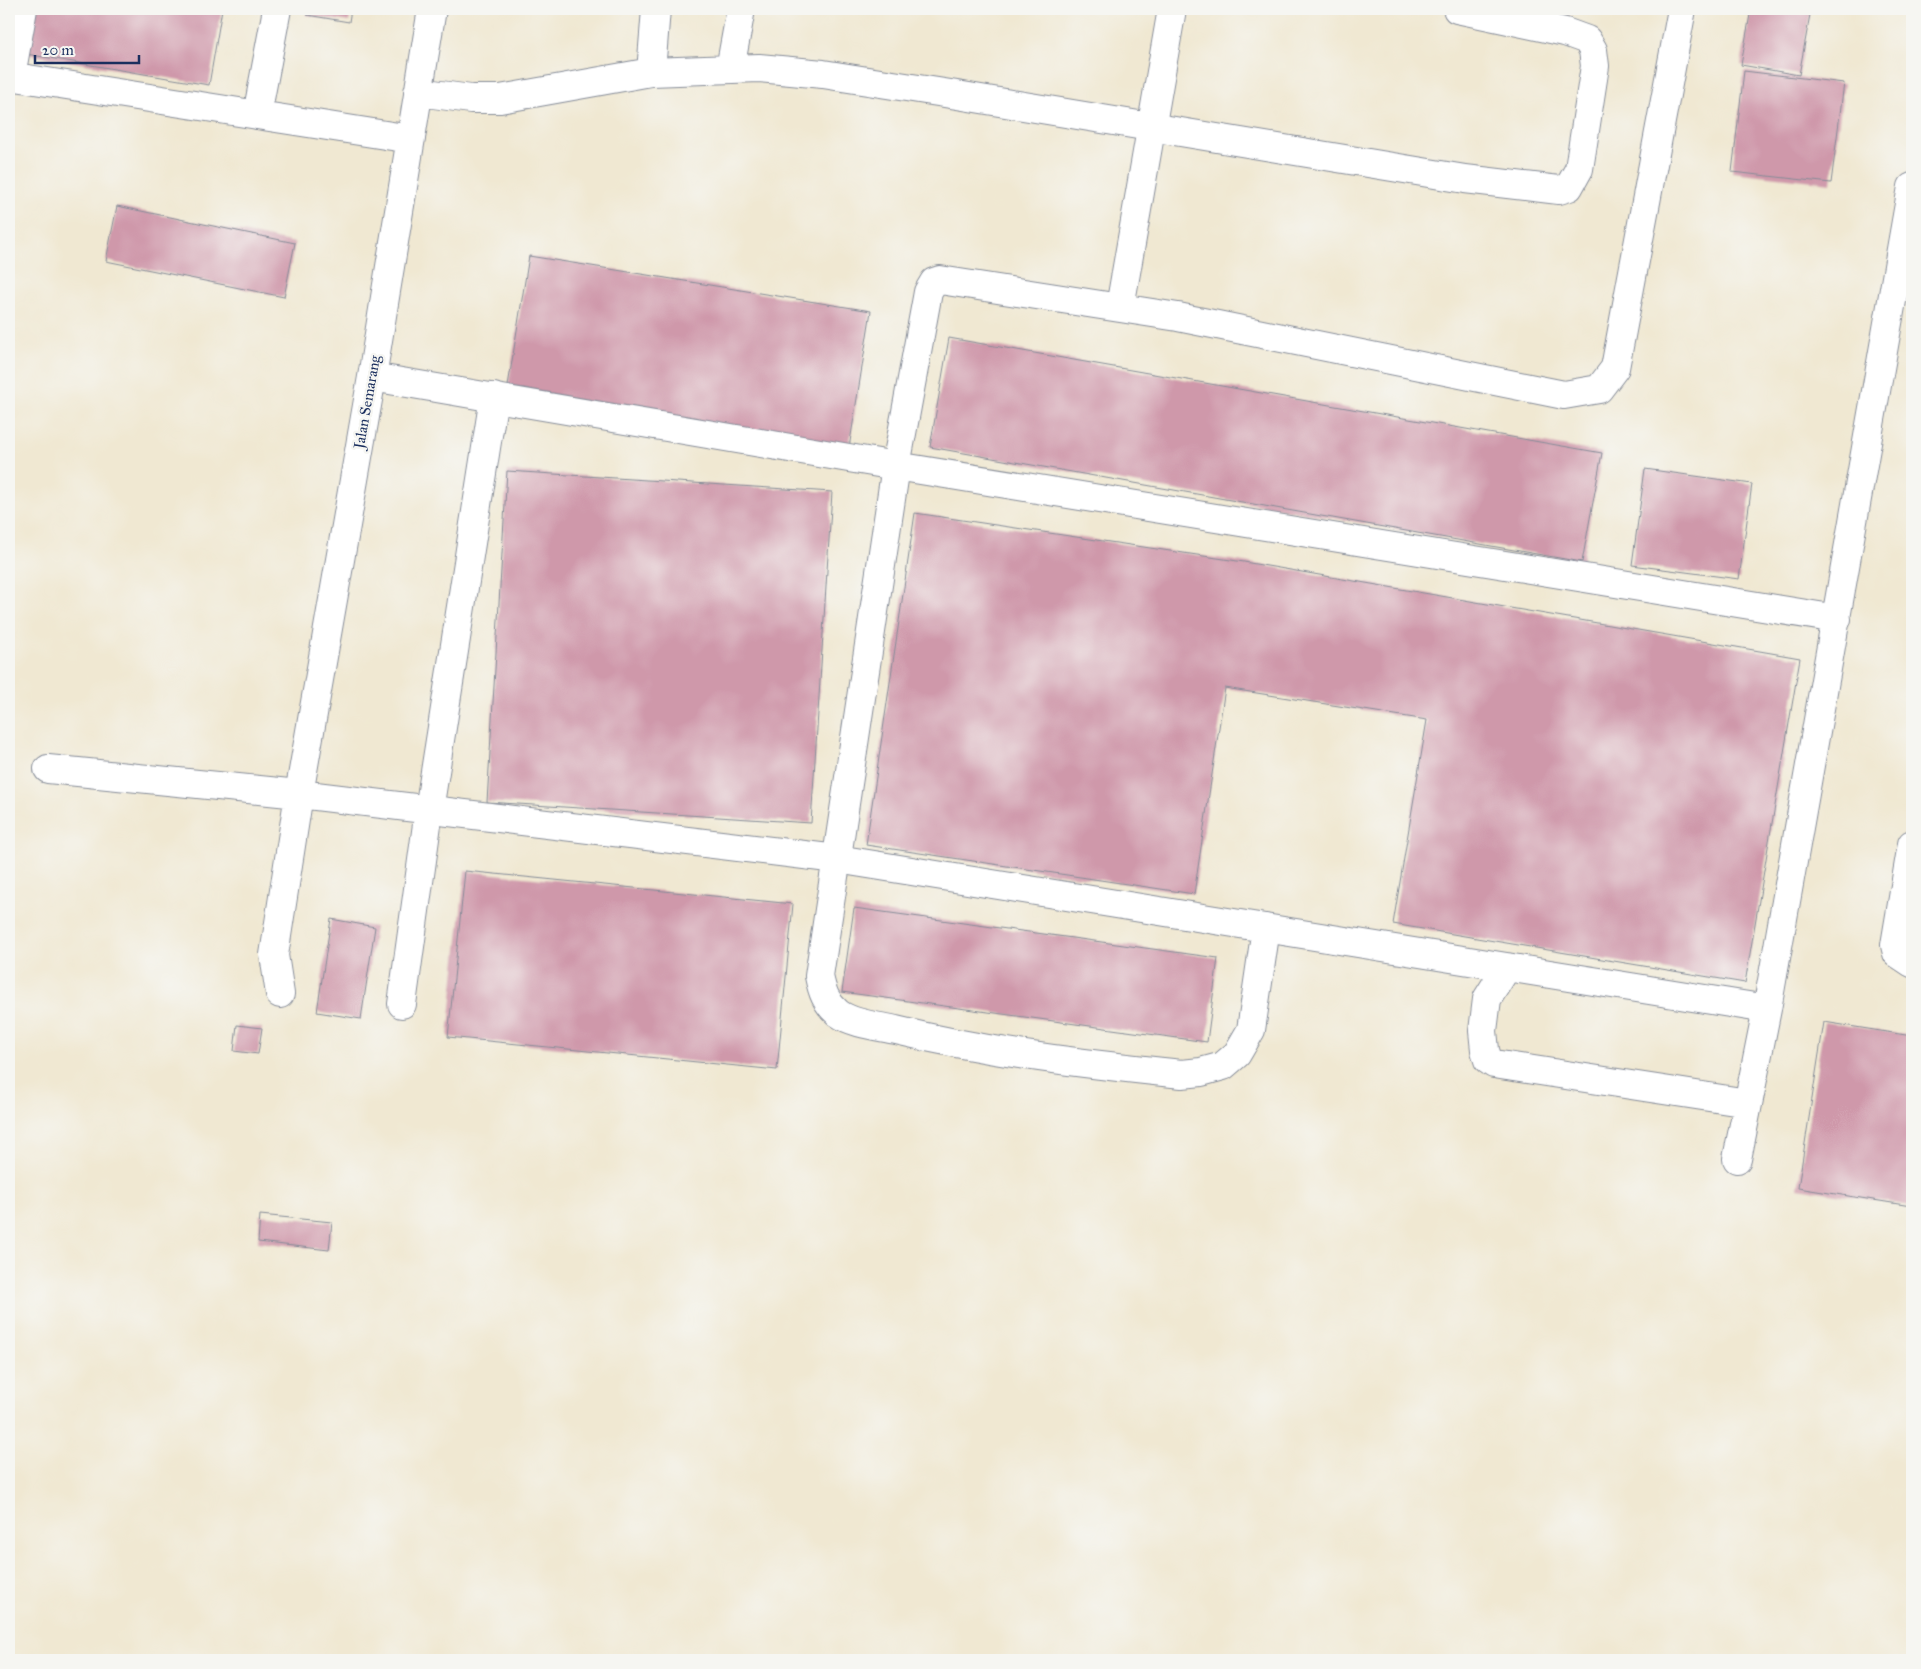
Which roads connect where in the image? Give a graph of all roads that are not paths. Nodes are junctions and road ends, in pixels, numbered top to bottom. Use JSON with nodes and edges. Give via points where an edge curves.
{"nodes":[{"id":1,"x":23,"y":9,"type":"edge"},
{"id":2,"x":277,"y":9,"type":"edge"},
{"id":3,"x":432,"y":9,"type":"edge"},
{"id":4,"x":656,"y":9,"type":"edge"},
{"id":5,"x":742,"y":9,"type":"edge"},
{"id":6,"x":1172,"y":9,"type":"edge"},
{"id":7,"x":1457,"y":9,"type":"edge"},
{"id":8,"x":1682,"y":9,"type":"edge"},
{"id":9,"x":730,"y":69,"type":"junction"},
{"id":10,"x":651,"y":72,"type":"junction"},
{"id":11,"x":10,"y":76,"type":"edge"},
{"id":12,"x":418,"y":92,"type":"junction"},
{"id":13,"x":257,"y":115,"type":"junction"},
{"id":14,"x":1152,"y":127,"type":"junction"},
{"id":15,"x":411,"y":139,"type":"junction"},
{"id":16,"x":1912,"y":187,"type":"edge"},
{"id":17,"x":1120,"y":307,"type":"junction"},
{"id":18,"x":372,"y":377,"type":"junction"},
{"id":19,"x":494,"y":397,"type":"junction"},
{"id":20,"x":896,"y":466,"type":"junction"},
{"id":21,"x":1837,"y":619,"type":"junction"},
{"id":22,"x":48,"y":769,"type":"dead end"},
{"id":23,"x":299,"y":794,"type":"junction"},
{"id":24,"x":428,"y":810,"type":"junction"},
{"id":25,"x":1912,"y":844,"type":"edge"},
{"id":26,"x":837,"y":859,"type":"junction"},
{"id":27,"x":1266,"y":928,"type":"junction"},
{"id":28,"x":1912,"y":963,"type":"edge"},
{"id":29,"x":1507,"y":967,"type":"junction"},
{"id":30,"x":280,"y":994,"type":"dead end"},
{"id":31,"x":402,"y":1004,"type":"dead end"},
{"id":32,"x":1767,"y":1009,"type":"junction"},
{"id":33,"x":1748,"y":1104,"type":"junction"},
{"id":34,"x":1737,"y":1159,"type":"dead end"}],
"edges":[{"from":1,"to":11,"type":"lane"},
{"from":2,"to":13,"type":"lane"},
{"from":3,"to":12,"type":"lane","name":"Jalan Semarang"},
{"from":4,"to":10,"type":"lane"},
{"from":5,"to":9,"type":"lane"},
{"from":6,"to":14,"type":"lane"},
{"from":7,"to":14,"type":"lane","via":[[1565,32],[1587,40],[1593,50],[1595,66],[1582,159],[1569,187],[1559,190],[1465,179]]},
{"from":8,"to":17,"type":"lane","via":[[1615,368],[1599,389],[1564,394]]},
{"from":9,"to":10,"type":"lane"},
{"from":9,"to":14,"type":"lane","via":[[759,68],[823,74]]},
{"from":10,"to":12,"type":"lane","via":[[500,99]]},
{"from":11,"to":13,"type":"lane"},
{"from":12,"to":15,"type":"lane","name":"Jalan Semarang"},
{"from":13,"to":15,"type":"lane"},
{"from":14,"to":17,"type":"lane"},
{"from":15,"to":18,"type":"lane","name":"Jalan Semarang"},
{"from":16,"to":21,"type":"lane"},
{"from":17,"to":20,"type":"lane","via":[[940,280],[934,282],[926,297]]},
{"from":18,"to":19,"type":"lane"},
{"from":18,"to":23,"type":"lane","name":"Jalan Semarang"},
{"from":19,"to":20,"type":"lane"},
{"from":19,"to":24,"type":"lane"},
{"from":20,"to":21,"type":"lane"},
{"from":20,"to":26,"type":"lane"},
{"from":21,"to":32,"type":"lane"},
{"from":22,"to":23,"type":"lane"},
{"from":23,"to":24,"type":"lane"},
{"from":23,"to":30,"type":"lane","name":"Jalan Semarang","via":[[274,955]]},
{"from":24,"to":26,"type":"lane"},
{"from":24,"to":31,"type":"lane"},
{"from":25,"to":28,"type":"lane","via":[[1895,944],[1897,953]]},
{"from":26,"to":27,"type":"lane"},
{"from":26,"to":27,"type":"lane","via":[[819,976],[828,1004],[854,1020],[911,1034],[1063,1061],[1182,1074],[1223,1066],[1237,1054],[1251,1030]]},
{"from":27,"to":29,"type":"lane"},
{"from":29,"to":32,"type":"lane"},
{"from":29,"to":33,"type":"lane","via":[[1487,999],[1485,1050],[1488,1060],[1494,1064]]},
{"from":32,"to":33,"type":"lane"},
{"from":33,"to":34,"type":"lane"}]}
